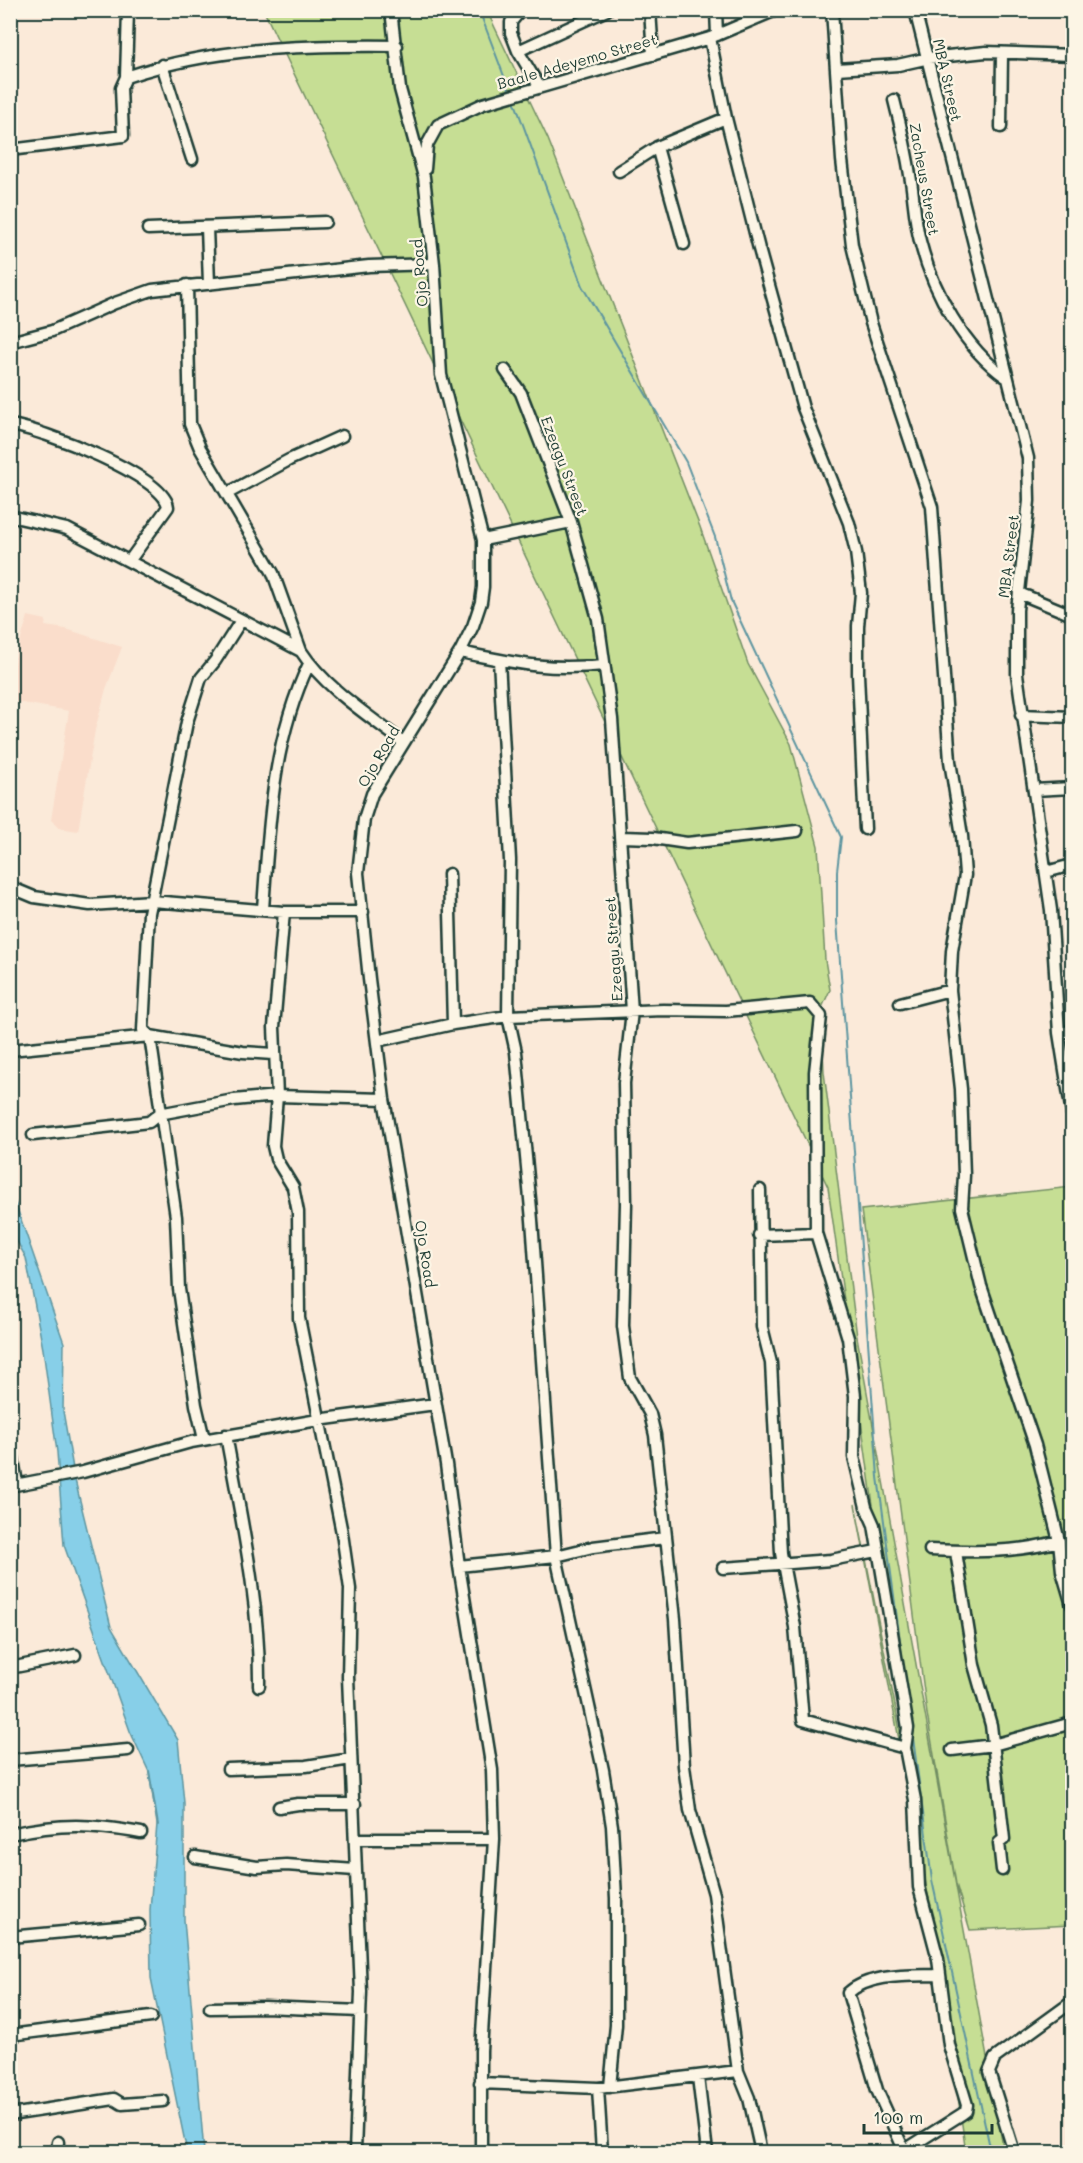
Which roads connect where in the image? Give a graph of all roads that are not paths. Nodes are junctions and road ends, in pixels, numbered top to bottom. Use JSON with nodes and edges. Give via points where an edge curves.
{"nodes":[{"id":1,"x":128,"y":10,"type":"edge"},
{"id":2,"x":391,"y":10,"type":"edge"},
{"id":3,"x":521,"y":10,"type":"edge"},
{"id":4,"x":607,"y":10,"type":"edge"},
{"id":5,"x":650,"y":10,"type":"edge"},
{"id":6,"x":716,"y":10,"type":"edge"},
{"id":7,"x":776,"y":10,"type":"edge"},
{"id":8,"x":832,"y":10,"type":"edge"},
{"id":9,"x":915,"y":10,"type":"edge"},
{"id":10,"x":713,"y":36,"type":"junction"},
{"id":11,"x":397,"y":46,"type":"junction"},
{"id":12,"x":518,"y":51,"type":"junction"},
{"id":13,"x":653,"y":55,"type":"junction"},
{"id":14,"x":1002,"y":55,"type":"junction"},
{"id":15,"x":1072,"y":55,"type":"edge"},
{"id":16,"x":929,"y":58,"type":"junction"},
{"id":17,"x":162,"y":65,"type":"junction"},
{"id":18,"x":837,"y":69,"type":"junction"},
{"id":19,"x":126,"y":77,"type":"junction"},
{"id":20,"x":536,"y":86,"type":"junction"},
{"id":21,"x":894,"y":100,"type":"dead end"},
{"id":22,"x":726,"y":118,"type":"junction"},
{"id":23,"x":1001,"y":127,"type":"dead end"},
{"id":24,"x":657,"y":147,"type":"junction"},
{"id":25,"x":10,"y":150,"type":"edge"},
{"id":26,"x":192,"y":159,"type":"dead end"},
{"id":27,"x":619,"y":171,"type":"dead end"},
{"id":28,"x":424,"y":177,"type":"junction"},
{"id":29,"x":325,"y":222,"type":"dead end"},
{"id":30,"x":207,"y":227,"type":"junction"},
{"id":31,"x":148,"y":229,"type":"dead end"},
{"id":32,"x":684,"y":244,"type":"dead end"},
{"id":33,"x":434,"y":264,"type":"junction"},
{"id":34,"x":209,"y":284,"type":"junction"},
{"id":35,"x":187,"y":285,"type":"junction"},
{"id":36,"x":10,"y":342,"type":"edge"},
{"id":37,"x":505,"y":370,"type":"dead end"},
{"id":38,"x":1007,"y":378,"type":"junction"},
{"id":39,"x":10,"y":425,"type":"edge"},
{"id":40,"x":342,"y":436,"type":"dead end"},
{"id":41,"x":228,"y":493,"type":"junction"},
{"id":42,"x":10,"y":516,"type":"edge"},
{"id":43,"x":571,"y":522,"type":"junction"},
{"id":44,"x":483,"y":540,"type":"junction"},
{"id":45,"x":130,"y":561,"type":"junction"},
{"id":46,"x":1019,"y":593,"type":"junction"},
{"id":47,"x":1072,"y":615,"type":"edge"},
{"id":48,"x":240,"y":622,"type":"junction"},
{"id":49,"x":301,"y":651,"type":"junction"},
{"id":50,"x":460,"y":652,"type":"junction"},
{"id":51,"x":499,"y":660,"type":"junction"},
{"id":52,"x":309,"y":664,"type":"junction"},
{"id":53,"x":604,"y":665,"type":"junction"},
{"id":54,"x":1021,"y":715,"type":"junction"},
{"id":55,"x":1072,"y":717,"type":"edge"},
{"id":56,"x":403,"y":742,"type":"junction"},
{"id":57,"x":1072,"y":788,"type":"edge"},
{"id":58,"x":1034,"y":790,"type":"junction"},
{"id":59,"x":865,"y":829,"type":"dead end"},
{"id":60,"x":797,"y":831,"type":"dead end"},
{"id":61,"x":621,"y":837,"type":"junction"},
{"id":62,"x":1072,"y":865,"type":"edge"},
{"id":63,"x":1046,"y":872,"type":"junction"},
{"id":64,"x":449,"y":874,"type":"dead end"},
{"id":65,"x":10,"y":887,"type":"edge"},
{"id":66,"x":153,"y":901,"type":"junction"},
{"id":67,"x":263,"y":909,"type":"junction"},
{"id":68,"x":284,"y":912,"type":"junction"},
{"id":69,"x":363,"y":912,"type":"junction"},
{"id":70,"x":950,"y":990,"type":"junction"},
{"id":71,"x":900,"y":1003,"type":"dead end"},
{"id":72,"x":632,"y":1011,"type":"junction"},
{"id":73,"x":508,"y":1016,"type":"junction"},
{"id":74,"x":453,"y":1024,"type":"junction"},
{"id":75,"x":1072,"y":1031,"type":"edge"},
{"id":76,"x":1059,"y":1033,"type":"junction"},
{"id":77,"x":150,"y":1036,"type":"junction"},
{"id":78,"x":377,"y":1041,"type":"junction"},
{"id":79,"x":10,"y":1050,"type":"edge"},
{"id":80,"x":273,"y":1054,"type":"junction"},
{"id":81,"x":277,"y":1096,"type":"junction"},
{"id":82,"x":384,"y":1099,"type":"junction"},
{"id":83,"x":1072,"y":1110,"type":"edge"},
{"id":84,"x":159,"y":1114,"type":"junction"},
{"id":85,"x":33,"y":1135,"type":"dead end"},
{"id":86,"x":760,"y":1190,"type":"dead end"},
{"id":87,"x":816,"y":1233,"type":"junction"},
{"id":88,"x":759,"y":1235,"type":"junction"},
{"id":89,"x":435,"y":1404,"type":"junction"},
{"id":90,"x":318,"y":1420,"type":"junction"},
{"id":91,"x":226,"y":1435,"type":"junction"},
{"id":92,"x":204,"y":1439,"type":"junction"},
{"id":93,"x":10,"y":1440,"type":"edge"},
{"id":94,"x":14,"y":1485,"type":"edge"},
{"id":95,"x":665,"y":1538,"type":"junction"},
{"id":96,"x":1059,"y":1541,"type":"junction"},
{"id":97,"x":877,"y":1551,"type":"junction"},
{"id":98,"x":930,"y":1551,"type":"dead end"},
{"id":99,"x":956,"y":1552,"type":"junction"},
{"id":100,"x":556,"y":1556,"type":"junction"},
{"id":101,"x":783,"y":1564,"type":"junction"},
{"id":102,"x":459,"y":1566,"type":"junction"},
{"id":103,"x":723,"y":1568,"type":"dead end"},
{"id":104,"x":1072,"y":1605,"type":"edge"},
{"id":105,"x":75,"y":1654,"type":"dead end"},
{"id":106,"x":10,"y":1668,"type":"edge"},
{"id":107,"x":259,"y":1686,"type":"dead end"},
{"id":108,"x":1072,"y":1723,"type":"edge"},
{"id":109,"x":993,"y":1745,"type":"junction"},
{"id":110,"x":905,"y":1748,"type":"junction"},
{"id":111,"x":128,"y":1750,"type":"dead end"},
{"id":112,"x":952,"y":1750,"type":"dead end"},
{"id":113,"x":351,"y":1759,"type":"junction"},
{"id":114,"x":10,"y":1760,"type":"edge"},
{"id":115,"x":228,"y":1769,"type":"dead end"},
{"id":116,"x":354,"y":1803,"type":"junction"},
{"id":117,"x":279,"y":1807,"type":"dead end"},
{"id":118,"x":141,"y":1833,"type":"dead end"},
{"id":119,"x":10,"y":1834,"type":"edge"},
{"id":120,"x":356,"y":1839,"type":"junction"},
{"id":121,"x":494,"y":1839,"type":"junction"},
{"id":122,"x":195,"y":1857,"type":"dead end"},
{"id":123,"x":356,"y":1870,"type":"junction"},
{"id":124,"x":1002,"y":1870,"type":"dead end"},
{"id":125,"x":139,"y":1925,"type":"dead end"},
{"id":126,"x":10,"y":1937,"type":"edge"},
{"id":127,"x":939,"y":1975,"type":"junction"},
{"id":128,"x":1072,"y":2002,"type":"edge"},
{"id":129,"x":210,"y":2008,"type":"dead end"},
{"id":130,"x":360,"y":2011,"type":"junction"},
{"id":131,"x":151,"y":2017,"type":"dead end"},
{"id":132,"x":10,"y":2035,"type":"edge"},
{"id":133,"x":738,"y":2071,"type":"junction"},
{"id":134,"x":698,"y":2077,"type":"junction"},
{"id":135,"x":480,"y":2083,"type":"junction"},
{"id":136,"x":610,"y":2087,"type":"junction"},
{"id":137,"x":598,"y":2088,"type":"junction"},
{"id":138,"x":163,"y":2101,"type":"dead end"},
{"id":139,"x":10,"y":2115,"type":"edge"},
{"id":140,"x":905,"y":2151,"type":"edge"},
{"id":141,"x":355,"y":2152,"type":"edge"},
{"id":142,"x":481,"y":2152,"type":"edge"},
{"id":143,"x":602,"y":2152,"type":"edge"},
{"id":144,"x":707,"y":2152,"type":"edge"},
{"id":145,"x":762,"y":2152,"type":"edge"},
{"id":146,"x":1014,"y":2152,"type":"edge"}],
"edges":[{"from":1,"to":19,"type":"street"},
{"from":2,"to":11,"type":"street"},
{"from":3,"to":12,"type":"street","via":[[511,22]]},
{"from":4,"to":12,"type":"street"},
{"from":5,"to":13,"type":"street"},
{"from":6,"to":10,"type":"street"},
{"from":7,"to":10,"type":"street","name":"Baale Adeyemo Street"},
{"from":8,"to":18,"type":"street"},
{"from":9,"to":16,"type":"street","name":"MBA Street"},
{"from":10,"to":13,"type":"street","name":"Baale Adeyemo Street"},
{"from":10,"to":22,"type":"street"},
{"from":11,"to":17,"type":"street","via":[[267,47]]},
{"from":11,"to":28,"type":"street","via":[[400,89]]},
{"from":12,"to":20,"type":"street"},
{"from":13,"to":20,"type":"street","name":"Baale Adeyemo Street"},
{"from":14,"to":15,"type":"street"},
{"from":14,"to":16,"type":"street","via":[[987,52]]},
{"from":14,"to":23,"type":"street"},
{"from":16,"to":18,"type":"street","via":[[898,65]]},
{"from":16,"to":38,"type":"street","name":"MBA Street"},
{"from":17,"to":19,"type":"street"},
{"from":17,"to":26,"type":"street"},
{"from":18,"to":70,"type":"street","via":[[852,244],[871,322],[932,507],[950,761],[965,875],[952,951]]},
{"from":19,"to":25,"type":"street","via":[[121,88],[123,136]]},
{"from":20,"to":28,"type":"street","name":"Baale Adeyemo Street","via":[[438,125],[427,145]]},
{"from":21,"to":38,"type":"street","name":"Zacheus Street","via":[[909,162],[920,241],[940,291],[972,349]]},
{"from":22,"to":24,"type":"street"},
{"from":22,"to":59,"type":"street","via":[[803,408],[849,523],[856,552],[861,593],[858,674]]},
{"from":24,"to":27,"type":"street"},
{"from":24,"to":32,"type":"street"},
{"from":28,"to":33,"type":"street","name":"Ojo Road"},
{"from":29,"to":30,"type":"street"},
{"from":30,"to":31,"type":"street"},
{"from":30,"to":34,"type":"street"},
{"from":33,"to":34,"type":"street","via":[[369,266]]},
{"from":33,"to":44,"type":"street","name":"Ojo Road","via":[[441,375]]},
{"from":34,"to":35,"type":"street"},
{"from":35,"to":36,"type":"street","via":[[152,290],[52,331]]},
{"from":35,"to":41,"type":"street","via":[[190,424]]},
{"from":37,"to":43,"type":"street","name":"Ezeagu Street","via":[[521,393]]},
{"from":38,"to":46,"type":"street","name":"MBA Street","via":[[1028,458],[1029,501]]},
{"from":39,"to":45,"type":"street","via":[[26,427],[84,450],[161,491],[168,499],[168,507]]},
{"from":40,"to":41,"type":"street"},
{"from":41,"to":49,"type":"street","via":[[273,573]]},
{"from":42,"to":45,"type":"street","via":[[67,529]]},
{"from":43,"to":44,"type":"street"},
{"from":43,"to":53,"type":"street","name":"Ezeagu Street","via":[[598,618]]},
{"from":44,"to":50,"type":"street","name":"Ojo Road","via":[[481,602]]},
{"from":45,"to":48,"type":"street"},
{"from":46,"to":47,"type":"street"},
{"from":46,"to":54,"type":"street","name":"MBA Street","via":[[1015,640]]},
{"from":48,"to":49,"type":"street"},
{"from":48,"to":66,"type":"street","via":[[216,662],[201,678],[193,699]]},
{"from":49,"to":52,"type":"street"},
{"from":50,"to":51,"type":"street"},
{"from":50,"to":56,"type":"street","name":"Ojo Road"},
{"from":51,"to":53,"type":"street","via":[[565,669]]},
{"from":51,"to":73,"type":"street","via":[[510,871]]},
{"from":52,"to":56,"type":"street"},
{"from":52,"to":67,"type":"street","via":[[287,717],[278,759],[270,807]]},
{"from":53,"to":61,"type":"street","name":"Ezeagu Street"},
{"from":54,"to":55,"type":"street"},
{"from":54,"to":58,"type":"street","name":"MBA Street"},
{"from":56,"to":69,"type":"street","name":"Ojo Road","via":[[372,794],[364,819],[358,873]]},
{"from":57,"to":58,"type":"street"},
{"from":58,"to":63,"type":"street","name":"MBA Street"},
{"from":60,"to":61,"type":"street","via":[[687,843]]},
{"from":61,"to":72,"type":"street","name":"Ezeagu Street"},
{"from":62,"to":63,"type":"street"},
{"from":63,"to":76,"type":"street","name":"MBA Street"},
{"from":64,"to":74,"type":"street"},
{"from":65,"to":66,"type":"street","via":[[34,897],[90,905]]},
{"from":66,"to":67,"type":"street"},
{"from":66,"to":77,"type":"street","via":[[148,913],[142,1019],[143,1030]]},
{"from":67,"to":68,"type":"street"},
{"from":68,"to":69,"type":"street"},
{"from":68,"to":80,"type":"street"},
{"from":69,"to":78,"type":"street","name":"Ojo Road"},
{"from":70,"to":71,"type":"street"},
{"from":70,"to":96,"type":"street","via":[[961,1089],[962,1208],[981,1286],[1035,1445]]},
{"from":72,"to":73,"type":"street"},
{"from":72,"to":87,"type":"street","via":[[726,1011],[810,1003],[821,1016],[815,1072]]},
{"from":72,"to":95,"type":"street","name":"Ezeagu Street","via":[[624,1083],[623,1326],[630,1378],[650,1414],[655,1435]]},
{"from":73,"to":74,"type":"street"},
{"from":73,"to":100,"type":"street","via":[[516,1052],[532,1220]]},
{"from":74,"to":78,"type":"street"},
{"from":75,"to":76,"type":"street"},
{"from":76,"to":83,"type":"street","name":"MBA Street"},
{"from":77,"to":79,"type":"street"},
{"from":77,"to":80,"type":"street"},
{"from":77,"to":84,"type":"street"},
{"from":78,"to":82,"type":"street","name":"Ojo Road"},
{"from":80,"to":81,"type":"street"},
{"from":81,"to":82,"type":"street"},
{"from":81,"to":84,"type":"street"},
{"from":81,"to":90,"type":"street","via":[[273,1146],[276,1159],[293,1187],[298,1212],[299,1318]]},
{"from":82,"to":89,"type":"street","name":"Ojo Road"},
{"from":84,"to":85,"type":"street","via":[[149,1122]]},
{"from":84,"to":92,"type":"street","via":[[176,1217],[179,1289]]},
{"from":86,"to":88,"type":"street"},
{"from":87,"to":88,"type":"street"},
{"from":87,"to":97,"type":"street","via":[[848,1338],[855,1396],[854,1457],[874,1525]]},
{"from":88,"to":101,"type":"street","via":[[762,1327],[771,1363]]},
{"from":89,"to":90,"type":"street"},
{"from":89,"to":102,"type":"street","name":"Ojo Road"},
{"from":90,"to":91,"type":"street"},
{"from":90,"to":113,"type":"street","via":[[350,1589]]},
{"from":91,"to":92,"type":"street"},
{"from":91,"to":107,"type":"street","via":[[249,1564],[259,1646]]},
{"from":92,"to":94,"type":"street","via":[[83,1472]]},
{"from":93,"to":94,"type":"street"},
{"from":95,"to":100,"type":"street"},
{"from":95,"to":133,"type":"street","name":"Ezeagu Street","via":[[690,1810],[714,1894]]},
{"from":96,"to":99,"type":"street","via":[[1009,1551]]},
{"from":96,"to":104,"type":"street","via":[[1062,1571]]},
{"from":97,"to":101,"type":"street"},
{"from":97,"to":110,"type":"street","via":[[908,1728]]},
{"from":98,"to":99,"type":"street"},
{"from":99,"to":109,"type":"street","via":[[967,1632]]},
{"from":100,"to":102,"type":"street"},
{"from":100,"to":136,"type":"street","via":[[612,1826],[616,2025]]},
{"from":101,"to":103,"type":"street"},
{"from":101,"to":110,"type":"street","via":[[795,1627],[803,1720]]},
{"from":102,"to":121,"type":"street","name":"Ojo Road","via":[[492,1770]]},
{"from":105,"to":106,"type":"street"},
{"from":108,"to":109,"type":"street"},
{"from":109,"to":112,"type":"street"},
{"from":109,"to":124,"type":"street","via":[[1004,1839],[999,1843]]},
{"from":110,"to":127,"type":"street","via":[[915,1800],[919,1887]]},
{"from":111,"to":114,"type":"street"},
{"from":113,"to":115,"type":"street","via":[[306,1766]]},
{"from":113,"to":116,"type":"street"},
{"from":116,"to":117,"type":"street"},
{"from":116,"to":120,"type":"street"},
{"from":118,"to":119,"type":"street","via":[[84,1825],[38,1827]]},
{"from":120,"to":121,"type":"street"},
{"from":120,"to":123,"type":"street"},
{"from":121,"to":135,"type":"street","name":"Ojo Road"},
{"from":122,"to":123,"type":"street","via":[[257,1867],[286,1864]]},
{"from":123,"to":130,"type":"street"},
{"from":125,"to":126,"type":"street"},
{"from":127,"to":140,"type":"street","via":[[949,2045],[966,2111]]},
{"from":127,"to":140,"type":"street","via":[[891,1977],[848,1993],[877,2090]]},
{"from":128,"to":146,"type":"street","via":[[995,2058],[989,2072]]},
{"from":129,"to":130,"type":"street"},
{"from":130,"to":141,"type":"street"},
{"from":131,"to":132,"type":"street"},
{"from":133,"to":134,"type":"street"},
{"from":133,"to":145,"type":"street","name":"Ezeagu Street"},
{"from":134,"to":136,"type":"street"},
{"from":134,"to":144,"type":"street"},
{"from":135,"to":137,"type":"street"},
{"from":135,"to":142,"type":"street","name":"Ojo Road"},
{"from":136,"to":137,"type":"street"},
{"from":137,"to":143,"type":"street"},
{"from":138,"to":139,"type":"street","via":[[122,2104],[114,2099]]}]}
